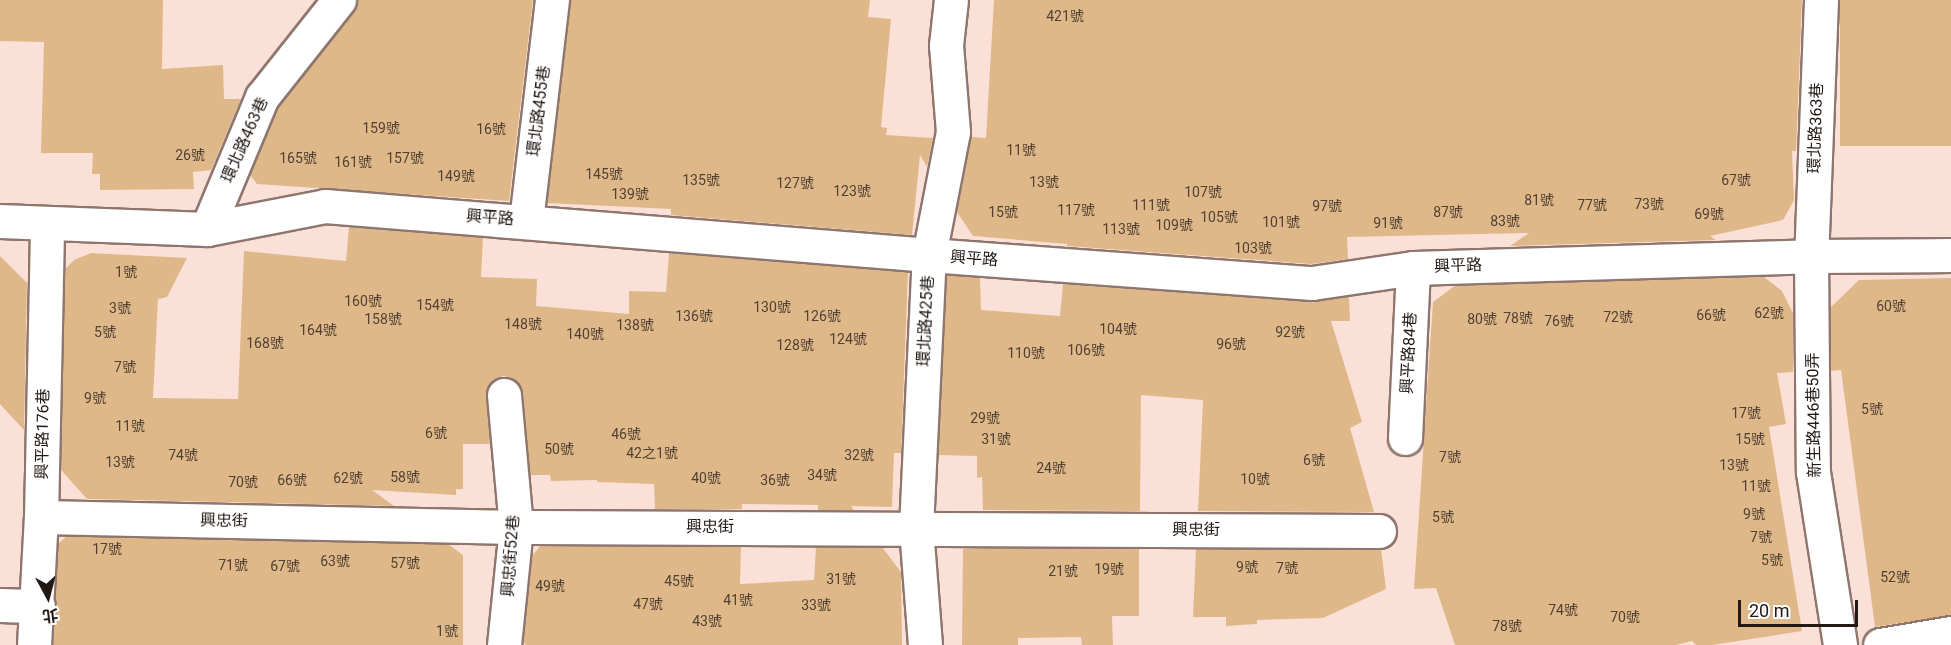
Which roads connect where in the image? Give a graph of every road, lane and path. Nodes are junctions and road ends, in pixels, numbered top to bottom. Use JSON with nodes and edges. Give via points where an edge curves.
{"nodes":[{"id":1,"x":339,"y":0,"type":"edge"},
{"id":2,"x":552,"y":0,"type":"edge"},
{"id":3,"x":951,"y":0,"type":"edge"},
{"id":4,"x":1821,"y":0,"type":"edge"},
{"id":5,"x":0,"y":221,"type":"edge"},
{"id":6,"x":526,"y":221,"type":"junction"},
{"id":7,"x":47,"y":224,"type":"junction"},
{"id":8,"x":207,"y":230,"type":"junction"},
{"id":9,"x":929,"y":255,"type":"junction"},
{"id":10,"x":1951,"y":255,"type":"edge"},
{"id":11,"x":1811,"y":256,"type":"junction"},
{"id":12,"x":1413,"y":268,"type":"junction"},
{"id":13,"x":504,"y":395,"type":"dead end"},
{"id":14,"x":1405,"y":438,"type":"dead end"},
{"id":15,"x":41,"y":517,"type":"junction"},
{"id":16,"x":516,"y":527,"type":"junction"},
{"id":17,"x":916,"y":528,"type":"junction"},
{"id":18,"x":1379,"y":531,"type":"dead end"},
{"id":19,"x":0,"y":605,"type":"edge"},
{"id":20,"x":38,"y":606,"type":"junction"},
{"id":21,"x":1951,"y":633,"type":"edge"},
{"id":22,"x":34,"y":645,"type":"edge"},
{"id":23,"x":504,"y":645,"type":"edge"},
{"id":24,"x":925,"y":645,"type":"edge"},
{"id":25,"x":1840,"y":645,"type":"edge"},
{"id":26,"x":1880,"y":645,"type":"edge"}],
"edges":[{"from":1,"to":8,"type":"lane","name":"環北路463巷","via":[[262,97]]},
{"from":2,"to":6,"type":"lane","name":"環北路455巷"},
{"from":3,"to":9,"type":"lane","name":"環北路425巷","via":[[945,45],[952,132]]},
{"from":4,"to":11,"type":"lane","name":"環北路363巷"},
{"from":5,"to":7,"type":"lane","name":"興平路"},
{"from":6,"to":8,"type":"lane","name":"興平路","via":[[325,206]]},
{"from":6,"to":9,"type":"lane","name":"興平路"},
{"from":7,"to":8,"type":"lane","name":"興平路"},
{"from":7,"to":15,"type":"lane","name":"興平路176巷"},
{"from":9,"to":12,"type":"lane","name":"興平路","via":[[1312,283]]},
{"from":9,"to":17,"type":"lane","name":"環北路425巷"},
{"from":10,"to":11,"type":"lane","name":"興平路"},
{"from":11,"to":12,"type":"lane","name":"興平路"},
{"from":11,"to":25,"type":"lane","name":"新生路446巷50弄","via":[[1813,472]]},
{"from":12,"to":14,"type":"lane","name":"興平路84巷"},
{"from":13,"to":16,"type":"lane","name":"興忠街52巷"},
{"from":15,"to":16,"type":"lane","name":"興忠街"},
{"from":15,"to":20,"type":"lane","name":"興平路176巷"},
{"from":16,"to":17,"type":"lane","name":"興忠街"},
{"from":16,"to":23,"type":"lane","name":"興忠街52巷"},
{"from":17,"to":18,"type":"lane","name":"興忠街"},
{"from":17,"to":24,"type":"lane","name":"環北路425巷"},
{"from":19,"to":20,"type":"lane"},
{"from":20,"to":22,"type":"lane","name":"興平路176巷"},
{"from":21,"to":26,"type":"lane"}]}
